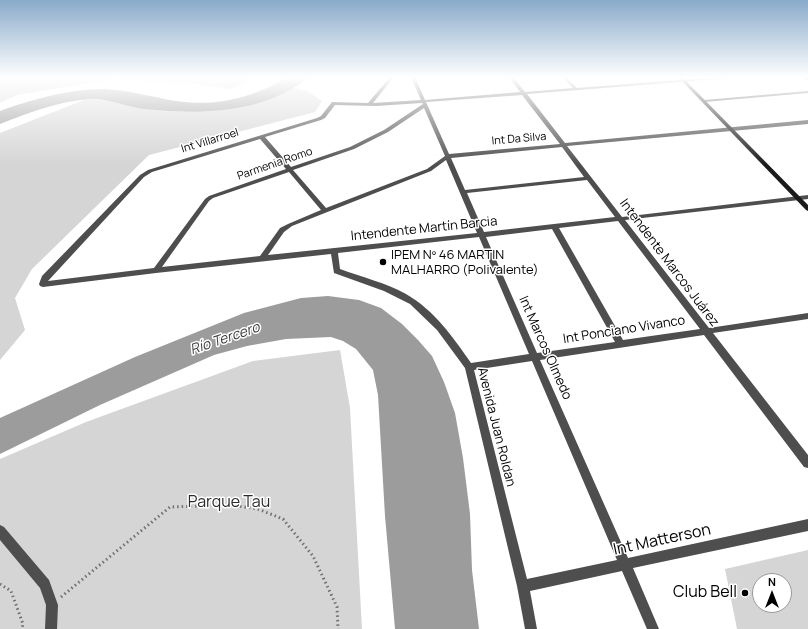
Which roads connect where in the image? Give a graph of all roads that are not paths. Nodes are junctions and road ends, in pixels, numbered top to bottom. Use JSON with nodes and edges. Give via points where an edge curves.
{"nodes":[{"id":1,"x":331,"y":106,"type":"edge"},
{"id":2,"x":419,"y":106,"type":"edge"},
{"id":3,"x":426,"y":106,"type":"edge"},
{"id":4,"x":533,"y":106,"type":"edge"},
{"id":5,"x":709,"y":106,"type":"edge"},
{"id":6,"x":808,"y":122,"type":"edge"},
{"id":7,"x":732,"y":130,"type":"junction"},
{"id":8,"x":261,"y":136,"type":"junction"},
{"id":9,"x":563,"y":145,"type":"junction"},
{"id":10,"x":449,"y":156,"type":"junction"},
{"id":11,"x":289,"y":171,"type":"junction"},
{"id":12,"x":589,"y":178,"type":"junction"},
{"id":13,"x":463,"y":192,"type":"junction"},
{"id":14,"x":808,"y":197,"type":"edge"},
{"id":15,"x":797,"y":198,"type":"junction"},
{"id":16,"x":808,"y":209,"type":"edge"},
{"id":17,"x":325,"y":210,"type":"junction"},
{"id":18,"x":621,"y":219,"type":"junction"},
{"id":19,"x":554,"y":226,"type":"junction"},
{"id":20,"x":481,"y":235,"type":"junction"},
{"id":21,"x":334,"y":251,"type":"junction"},
{"id":22,"x":263,"y":258,"type":"junction"},
{"id":23,"x":156,"y":270,"type":"junction"},
{"id":24,"x":43,"y":284,"type":"joint"},
{"id":25,"x":808,"y":316,"type":"edge"},
{"id":26,"x":705,"y":330,"type":"junction"},
{"id":27,"x":621,"y":344,"type":"junction"},
{"id":28,"x":535,"y":357,"type":"junction"},
{"id":29,"x":469,"y":367,"type":"junction"},
{"id":30,"x":808,"y":463,"type":"edge"},
{"id":31,"x":808,"y":524,"type":"edge"},
{"id":32,"x":0,"y":531,"type":"edge"},
{"id":33,"x":626,"y":565,"type":"junction"},
{"id":34,"x":523,"y":586,"type":"junction"},
{"id":35,"x":51,"y":629,"type":"edge"},
{"id":36,"x":531,"y":629,"type":"edge"},
{"id":37,"x":653,"y":629,"type":"edge"}],
"edges":[{"from":1,"to":8,"type":"street","name":"Int Villarroel","via":[[319,119]]},
{"from":2,"to":11,"type":"street","name":"Parmenia Romo","via":[[386,131],[352,148]]},
{"from":3,"to":10,"type":"street","name":"Int Marcos Olmedo"},
{"from":4,"to":9,"type":"street","name":"Intendente Marcos Juárez"},
{"from":5,"to":7,"type":"main road"},
{"from":6,"to":7,"type":"street","name":"Int Da Silva"},
{"from":7,"to":9,"type":"street","name":"Int Da Silva"},
{"from":7,"to":15,"type":"main road"},
{"from":8,"to":11,"type":"street"},
{"from":8,"to":24,"type":"street","name":"Int Villarroel","via":[[158,168],[142,176],[45,278]]},
{"from":9,"to":10,"type":"street","name":"Int Da Silva"},
{"from":9,"to":12,"type":"street","name":"Intendente Marcos Juárez"},
{"from":10,"to":13,"type":"street","name":"Int Marcos Olmedo"},
{"from":10,"to":17,"type":"street","name":"Int Da Silva","via":[[429,170]]},
{"from":11,"to":17,"type":"street"},
{"from":11,"to":23,"type":"street","name":"Parmenia Romo","via":[[207,200]]},
{"from":12,"to":13,"type":"street"},
{"from":12,"to":18,"type":"street","name":"Intendente Marcos Juárez"},
{"from":13,"to":20,"type":"street","name":"Int Marcos Olmedo"},
{"from":14,"to":15,"type":"street","name":"Intendente Martín Barcia"},
{"from":15,"to":16,"type":"main road"},
{"from":15,"to":18,"type":"street","name":"Intendente Martín Barcia"},
{"from":17,"to":22,"type":"street","name":"Int Da Silva","via":[[282,230]]},
{"from":18,"to":19,"type":"street","name":"Intendente Martín Barcia"},
{"from":18,"to":26,"type":"street","name":"Intendente Marcos Juárez"},
{"from":19,"to":20,"type":"street","name":"Intendente Martín Barcia"},
{"from":19,"to":27,"type":"street"},
{"from":20,"to":21,"type":"street","name":"Intendente Martín Barcia"},
{"from":20,"to":28,"type":"street","name":"Int Marcos Olmedo"},
{"from":21,"to":22,"type":"street","name":"Intendente Martín Barcia"},
{"from":21,"to":29,"type":"street","name":"Avenida Juan Roldan","via":[[337,271],[404,297],[428,315]]},
{"from":22,"to":23,"type":"street","name":"Intendente Martín Barcia"},
{"from":23,"to":24,"type":"street","name":"Intendente Martín Barcia"},
{"from":25,"to":26,"type":"street","name":"Int Ponciano Vivanco"},
{"from":26,"to":27,"type":"street","name":"Int Ponciano Vivanco"},
{"from":26,"to":30,"type":"street","name":"Intendente Marcos Juárez"},
{"from":27,"to":28,"type":"street","name":"Int Ponciano Vivanco"},
{"from":28,"to":29,"type":"street","name":"Int Ponciano Vivanco"},
{"from":28,"to":33,"type":"street","name":"Int Marcos Olmedo"},
{"from":29,"to":34,"type":"street","name":"Avenida Juan Roldan"},
{"from":31,"to":33,"type":"street","name":"Int Matterson"},
{"from":32,"to":35,"type":"street","via":[[45,584],[52,605]]},
{"from":33,"to":34,"type":"street","name":"Int Matterson"},
{"from":33,"to":37,"type":"street","name":"Int Marcos Olmedo"},
{"from":34,"to":36,"type":"street","name":"Avenida Juan Roldan"}]}
